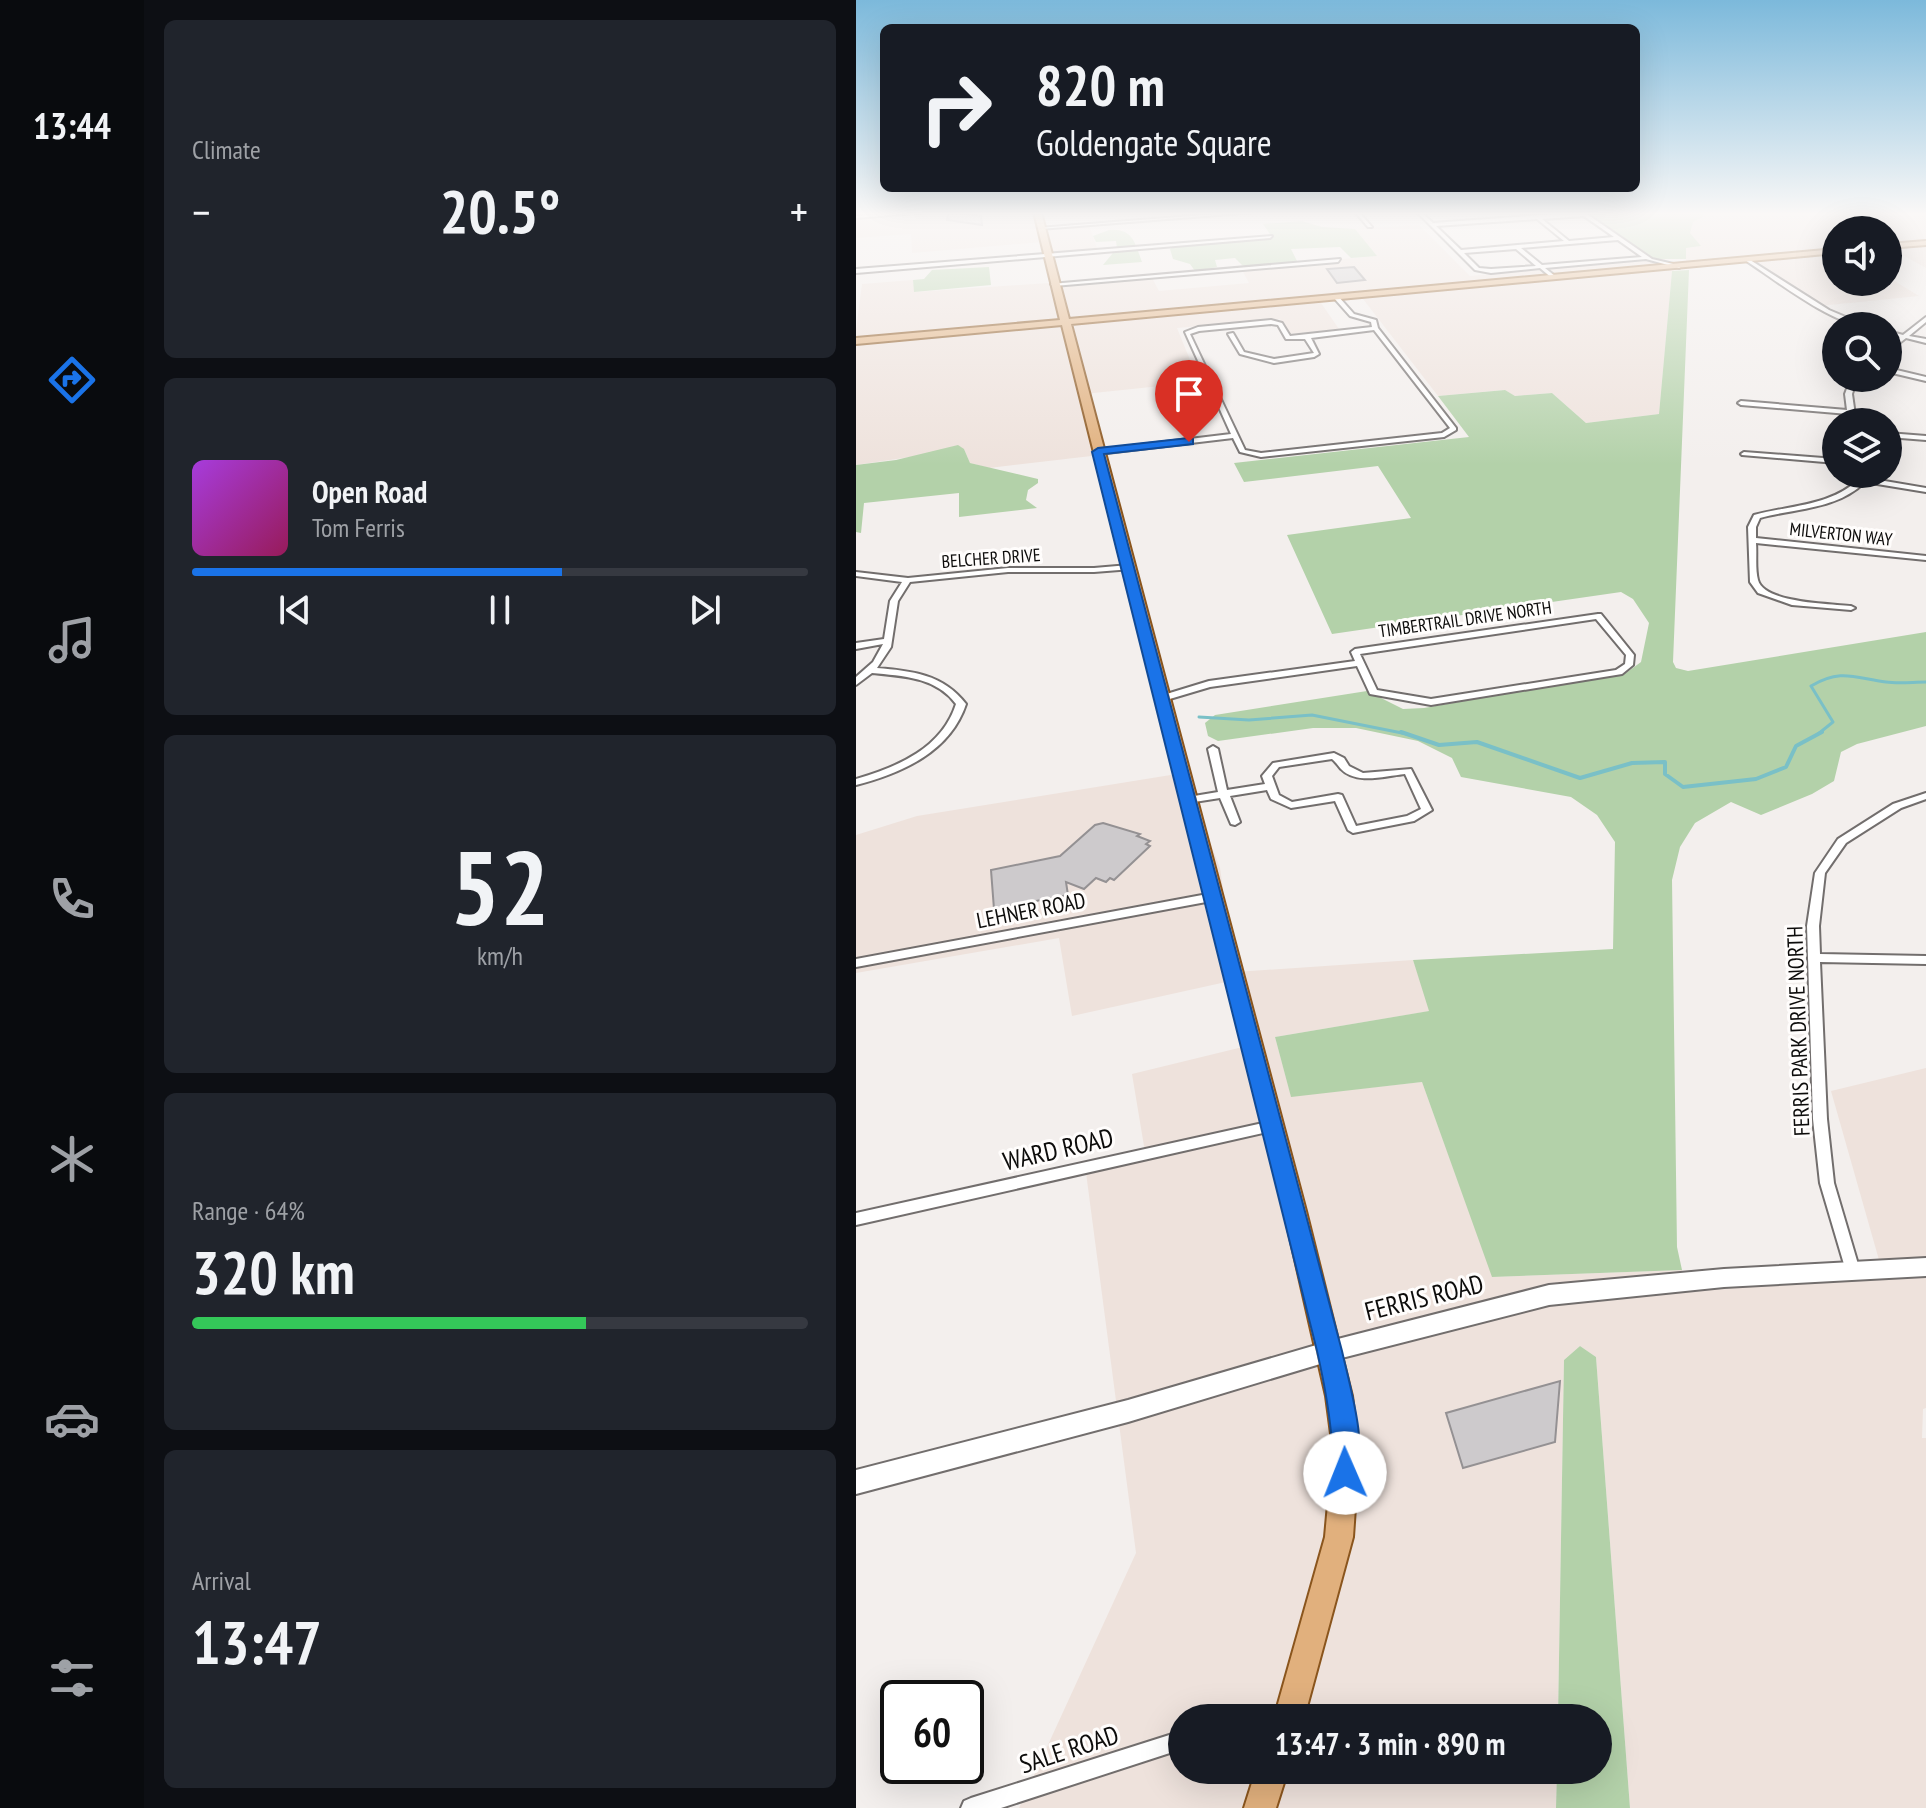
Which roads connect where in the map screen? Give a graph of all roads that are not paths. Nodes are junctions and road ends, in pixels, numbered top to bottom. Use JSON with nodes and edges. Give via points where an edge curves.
{"nodes":[{"id":1,"x":1057,"y":296,"type":"edge"},
{"id":2,"x":1343,"y":296,"type":"edge"},
{"id":3,"x":1804,"y":296,"type":"edge"},
{"id":4,"x":1336,"y":297,"type":"junction"},
{"id":5,"x":1829,"y":312,"type":"edge"},
{"id":6,"x":1926,"y":319,"type":"edge"},
{"id":7,"x":1064,"y":321,"type":"junction"},
{"id":8,"x":1375,"y":328,"type":"junction"},
{"id":9,"x":1229,"y":330,"type":"junction"},
{"id":10,"x":856,"y":335,"type":"edge"},
{"id":11,"x":1306,"y":335,"type":"junction"},
{"id":12,"x":1902,"y":335,"type":"edge"},
{"id":13,"x":1905,"y":336,"type":"junction"},
{"id":14,"x":1902,"y":338,"type":"edge"},
{"id":15,"x":856,"y":341,"type":"edge"},
{"id":16,"x":1926,"y":341,"type":"edge"},
{"id":17,"x":1902,"y":373,"type":"edge"},
{"id":18,"x":1926,"y":379,"type":"edge"},
{"id":19,"x":1741,"y":403,"type":"dead end"},
{"id":20,"x":1822,"y":410,"type":"edge"},
{"id":21,"x":1235,"y":436,"type":"junction"},
{"id":22,"x":1902,"y":436,"type":"edge"},
{"id":23,"x":1926,"y":438,"type":"edge"},
{"id":24,"x":1098,"y":452,"type":"junction"},
{"id":25,"x":1744,"y":454,"type":"dead end"},
{"id":26,"x":1822,"y":460,"type":"edge"},
{"id":27,"x":1902,"y":485,"type":"edge"},
{"id":28,"x":1855,"y":488,"type":"edge"},
{"id":29,"x":1926,"y":490,"type":"edge"},
{"id":30,"x":1752,"y":540,"type":"junction"},
{"id":31,"x":1926,"y":558,"type":"edge"},
{"id":32,"x":1129,"y":567,"type":"junction"},
{"id":33,"x":856,"y":574,"type":"edge"},
{"id":34,"x":908,"y":580,"type":"junction"},
{"id":35,"x":1851,"y":608,"type":"dead end"},
{"id":36,"x":888,"y":641,"type":"junction"},
{"id":37,"x":856,"y":646,"type":"edge"},
{"id":38,"x":1358,"y":663,"type":"junction"},
{"id":39,"x":870,"y":670,"type":"junction"},
{"id":40,"x":856,"y":682,"type":"edge"},
{"id":41,"x":1163,"y":698,"type":"junction"},
{"id":42,"x":1213,"y":749,"type":"dead end"},
{"id":43,"x":856,"y":782,"type":"edge"},
{"id":44,"x":1270,"y":786,"type":"junction"},
{"id":45,"x":1224,"y":794,"type":"junction"},
{"id":46,"x":1926,"y":796,"type":"edge"},
{"id":47,"x":1188,"y":800,"type":"junction"},
{"id":48,"x":1235,"y":822,"type":"dead end"},
{"id":49,"x":1213,"y":897,"type":"junction"},
{"id":50,"x":1816,"y":958,"type":"junction"},
{"id":51,"x":1926,"y":960,"type":"edge"},
{"id":52,"x":856,"y":963,"type":"edge"},
{"id":53,"x":1272,"y":1126,"type":"junction"},
{"id":54,"x":856,"y":1219,"type":"edge"},
{"id":55,"x":1926,"y":1267,"type":"edge"},
{"id":56,"x":1853,"y":1271,"type":"junction"},
{"id":57,"x":1330,"y":1351,"type":"junction"},
{"id":58,"x":856,"y":1482,"type":"edge"},
{"id":59,"x":1293,"y":1704,"type":"edge"},
{"id":60,"x":1168,"y":1745,"type":"edge"},
{"id":61,"x":1268,"y":1784,"type":"edge"},
{"id":62,"x":971,"y":1808,"type":"edge"},
{"id":63,"x":1260,"y":1808,"type":"edge"}],
"edges":[{"from":1,"to":7,"type":"main road"},
{"from":2,"to":4,"type":"main road"},
{"from":3,"to":5,"type":"street"},
{"from":4,"to":7,"type":"main road"},
{"from":4,"to":8,"type":"street","via":[[1352,315],[1374,321]]},
{"from":6,"to":13,"type":"street"},
{"from":7,"to":10,"type":"main road"},
{"from":7,"to":15,"type":"main road"},
{"from":7,"to":24,"type":"main road"},
{"from":8,"to":11,"type":"street"},
{"from":8,"to":21,"type":"street","via":[[1454,426],[1451,432],[1261,455],[1242,451]]},
{"from":9,"to":11,"type":"street","via":[[1275,322],[1289,339]]},
{"from":9,"to":11,"type":"street","via":[[1242,353],[1274,361],[1317,353]]},
{"from":9,"to":21,"type":"street","via":[[1187,333]]},
{"from":12,"to":13,"type":"street"},
{"from":13,"to":14,"type":"street"},
{"from":13,"to":16,"type":"street"},
{"from":17,"to":18,"type":"street"},
{"from":19,"to":20,"type":"street"},
{"from":21,"to":24,"type":"street"},
{"from":22,"to":23,"type":"street"},
{"from":24,"to":32,"type":"main road"},
{"from":25,"to":26,"type":"street"},
{"from":27,"to":29,"type":"street"},
{"from":28,"to":30,"type":"street","via":[[1830,502],[1757,517]]},
{"from":30,"to":31,"type":"street","name":"MILVERTON WAY"},
{"from":30,"to":35,"type":"street","via":[[1754,582],[1769,595],[1792,603]]},
{"from":32,"to":34,"type":"street","name":"BELCHER DRIVE","via":[[1008,570]]},
{"from":32,"to":41,"type":"main road"},
{"from":33,"to":34,"type":"street","name":"BELCHER DRIVE"},
{"from":34,"to":36,"type":"street","via":[[889,611]]},
{"from":36,"to":37,"type":"street"},
{"from":36,"to":39,"type":"street"},
{"from":38,"to":38,"type":"street","name":"TIMBERTRAIL DRIVE NORTH","via":[[1373,692],[1431,702],[1619,672],[1629,665],[1630,655],[1598,616],[1355,652]]},
{"from":38,"to":41,"type":"street","name":"TIMBERTRAIL DRIVE NORTH","via":[[1221,682]]},
{"from":39,"to":40,"type":"street"},
{"from":39,"to":43,"type":"street","via":[[936,681],[953,690],[961,704],[948,733],[909,761]]},
{"from":41,"to":47,"type":"main road"},
{"from":42,"to":45,"type":"street"},
{"from":44,"to":44,"type":"street","via":[[1275,797],[1291,805],[1338,797],[1353,830],[1410,819],[1427,810],[1408,771],[1362,776],[1334,756],[1276,765],[1267,776]]},
{"from":44,"to":45,"type":"street"},
{"from":45,"to":47,"type":"street"},
{"from":45,"to":48,"type":"street"},
{"from":46,"to":50,"type":"street","name":"FERRIS PARK DRIVE NORTH","via":[[1897,806],[1842,841],[1834,852],[1820,873],[1813,926]]},
{"from":47,"to":49,"type":"main road"},
{"from":49,"to":52,"type":"street","name":"LEHNER ROAD"},
{"from":49,"to":53,"type":"main road"},
{"from":50,"to":51,"type":"street"},
{"from":50,"to":56,"type":"street","name":"FERRIS PARK DRIVE NORTH","via":[[1827,1183]]},
{"from":53,"to":54,"type":"street","name":"WARD ROAD"},
{"from":53,"to":57,"type":"main road"},
{"from":55,"to":56,"type":"main road","name":"FERRIS ROAD"},
{"from":56,"to":57,"type":"main road","name":"FERRIS ROAD","via":[[1549,1295]]},
{"from":57,"to":58,"type":"main road","name":"FERRIS ROAD","via":[[1128,1411]]},
{"from":57,"to":59,"type":"main road","via":[[1346,1449],[1344,1498],[1328,1582]]},
{"from":60,"to":62,"type":"street","name":"SALE ROAD"},
{"from":61,"to":63,"type":"main road"}]}
